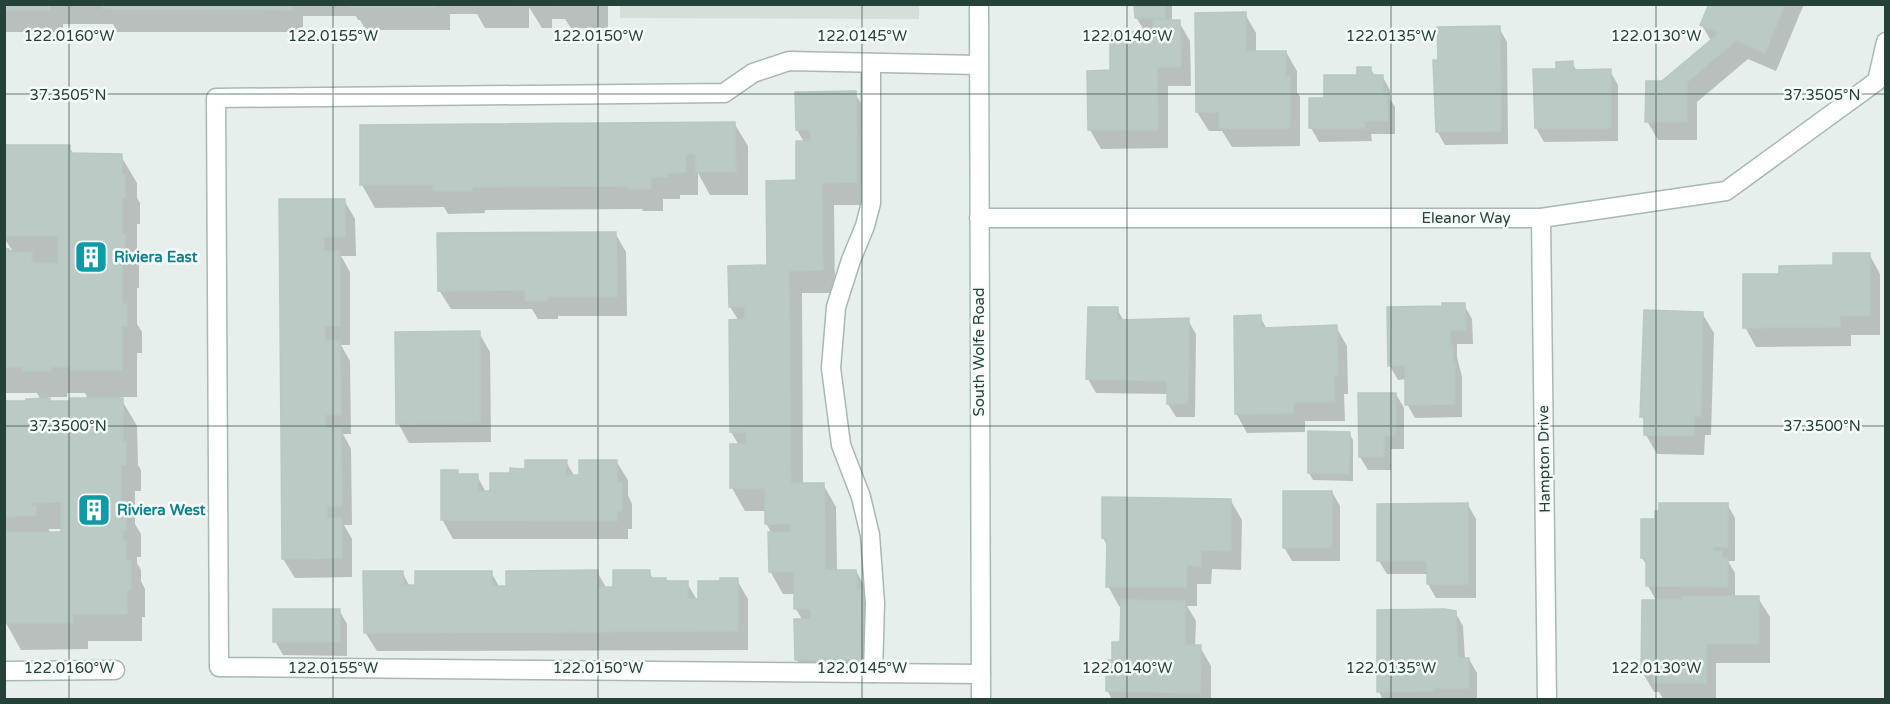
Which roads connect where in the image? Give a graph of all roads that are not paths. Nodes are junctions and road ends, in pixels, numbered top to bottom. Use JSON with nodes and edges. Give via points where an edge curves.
{"nodes":[{"id":1,"x":979,"y":4,"type":"edge"},
{"id":2,"x":1886,"y":42,"type":"edge"},
{"id":3,"x":871,"y":63,"type":"junction"},
{"id":4,"x":979,"y":65,"type":"junction"},
{"id":5,"x":1881,"y":86,"type":"edge"},
{"id":6,"x":979,"y":218,"type":"junction"},
{"id":7,"x":1541,"y":218,"type":"junction"},
{"id":8,"x":115,"y":670,"type":"dead end"},
{"id":9,"x":4,"y":671,"type":"edge"},
{"id":10,"x":873,"y":673,"type":"junction"},
{"id":11,"x":981,"y":674,"type":"junction"},
{"id":12,"x":981,"y":699,"type":"edge"},
{"id":13,"x":1547,"y":699,"type":"edge"}],
"edges":[{"from":1,"to":4,"type":"street","name":"South Wolfe Road"},
{"from":2,"to":5,"type":"street","name":"Eleanor Way"},
{"from":3,"to":4,"type":"street"},
{"from":3,"to":10,"type":"street","via":[[871,203],[836,307],[831,368],[840,445],[861,497],[870,535],[875,603]]},
{"from":3,"to":10,"type":"street","via":[[789,61],[753,73],[724,93],[216,98],[216,122],[219,667]]},
{"from":4,"to":6,"type":"street","name":"South Wolfe Road"},
{"from":5,"to":7,"type":"street","name":"Eleanor Way","via":[[1726,190]]},
{"from":6,"to":7,"type":"street","name":"Eleanor Way"},
{"from":6,"to":11,"type":"street","name":"South Wolfe Road"},
{"from":7,"to":13,"type":"street","name":"Hampton Drive"},
{"from":8,"to":9,"type":"street"},
{"from":10,"to":11,"type":"street"},
{"from":11,"to":12,"type":"street","name":"South Wolfe Road"}]}
